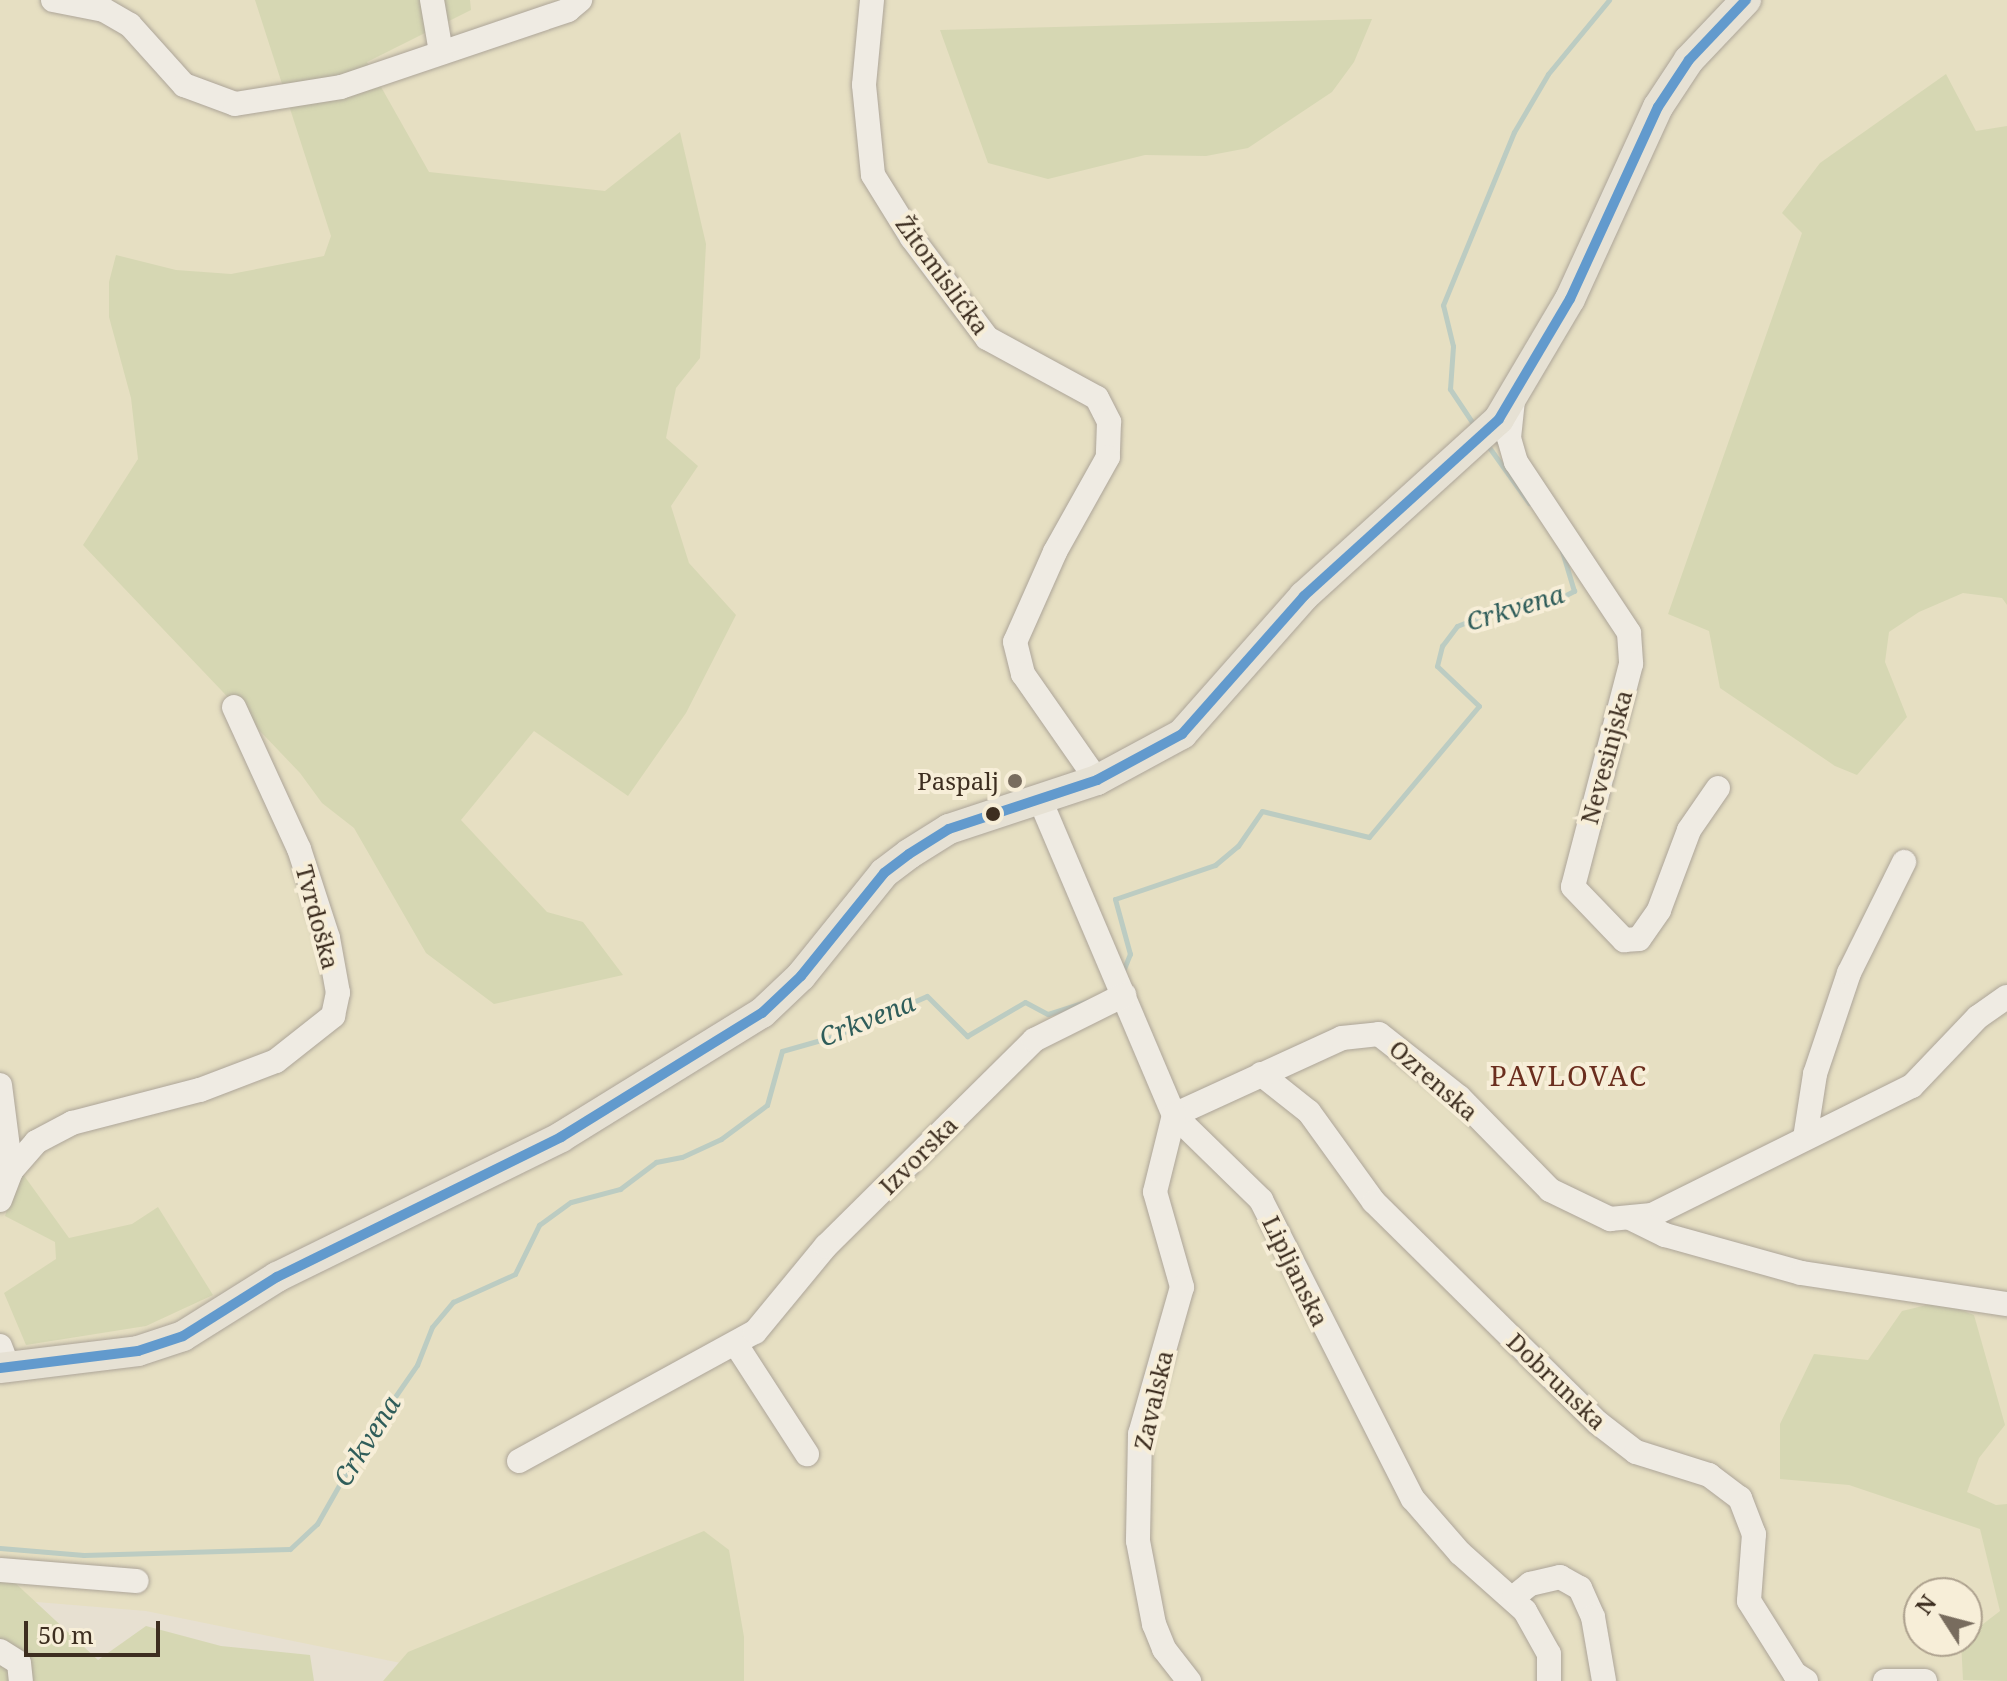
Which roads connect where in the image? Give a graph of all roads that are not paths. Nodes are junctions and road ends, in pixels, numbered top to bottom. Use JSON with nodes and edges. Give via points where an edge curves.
{"nodes":[{"id":1,"x":53,"y":0,"type":"edge"},
{"id":2,"x":432,"y":0,"type":"edge"},
{"id":3,"x":580,"y":0,"type":"edge"},
{"id":4,"x":872,"y":0,"type":"edge"},
{"id":5,"x":1733,"y":4,"type":"edge"},
{"id":6,"x":441,"y":52,"type":"junction"},
{"id":7,"x":1506,"y":410,"type":"junction"},
{"id":8,"x":234,"y":707,"type":"dead end"},
{"id":9,"x":1097,"y":780,"type":"junction"},
{"id":10,"x":1718,"y":788,"type":"dead end"},
{"id":11,"x":1041,"y":802,"type":"junction"},
{"id":12,"x":1904,"y":862,"type":"dead end"},
{"id":13,"x":1122,"y":992,"type":"junction"},
{"id":14,"x":2007,"y":997,"type":"edge"},
{"id":15,"x":1261,"y":1074,"type":"junction"},
{"id":16,"x":0,"y":1085,"type":"edge"},
{"id":17,"x":1174,"y":1115,"type":"junction"},
{"id":18,"x":1805,"y":1138,"type":"junction"},
{"id":19,"x":11,"y":1171,"type":"junction"},
{"id":20,"x":0,"y":1200,"type":"edge"},
{"id":21,"x":1630,"y":1218,"type":"junction"},
{"id":22,"x":2007,"y":1304,"type":"edge"},
{"id":23,"x":737,"y":1346,"type":"junction"},
{"id":24,"x":3,"y":1360,"type":"edge"},
{"id":25,"x":807,"y":1454,"type":"dead end"},
{"id":26,"x":519,"y":1461,"type":"dead end"},
{"id":27,"x":0,"y":1570,"type":"edge"},
{"id":28,"x":137,"y":1581,"type":"dead end"},
{"id":29,"x":1514,"y":1597,"type":"junction"},
{"id":30,"x":0,"y":1651,"type":"edge"},
{"id":31,"x":21,"y":1681,"type":"edge"},
{"id":32,"x":1189,"y":1681,"type":"edge"},
{"id":33,"x":1549,"y":1681,"type":"edge"},
{"id":34,"x":1604,"y":1681,"type":"edge"},
{"id":35,"x":1806,"y":1681,"type":"edge"},
{"id":36,"x":1885,"y":1681,"type":"edge"},
{"id":37,"x":1925,"y":1681,"type":"edge"}],
"edges":[{"from":1,"to":6,"type":"street","via":[[104,10],[130,25],[184,85],[235,104],[341,87]]},
{"from":2,"to":6,"type":"street"},
{"from":3,"to":6,"type":"street","via":[[568,10]]},
{"from":4,"to":9,"type":"street","name":"Žitomislićka","via":[[864,85],[873,175],[987,338],[1097,398],[1109,422],[1108,457],[1055,552],[1015,642],[1023,674]]},
{"from":5,"to":7,"type":"main road","via":[[1658,107],[1570,299]]},
{"from":7,"to":9,"type":"main road","via":[[1304,596],[1182,734]]},
{"from":7,"to":10,"type":"street","name":"Nevesinjska","via":[[1516,462],[1629,633],[1631,664],[1573,887],[1624,940],[1639,939],[1659,910],[1689,830]]},
{"from":8,"to":19,"type":"street","name":"Tvrdoška","via":[[299,849],[319,908],[338,993],[333,1016],[276,1061],[200,1090],[72,1123],[36,1142]]},
{"from":9,"to":11,"type":"main road"},
{"from":11,"to":13,"type":"street","name":"Lipljanska"},
{"from":11,"to":24,"type":"main road","via":[[949,829],[909,854],[884,873],[801,976],[762,1013],[561,1137],[277,1277],[183,1336],[138,1351]]},
{"from":12,"to":18,"type":"street","via":[[1849,973],[1815,1074]]},
{"from":13,"to":17,"type":"street","name":"Lipljanska"},
{"from":13,"to":23,"type":"street","name":"Izvorska","via":[[1034,1040],[826,1246],[782,1304]]},
{"from":14,"to":18,"type":"street","name":"Ozrenska","via":[[1978,1017],[1912,1086]]},
{"from":15,"to":17,"type":"street","name":"Ozrenska"},
{"from":15,"to":21,"type":"street","name":"Ozrenska","via":[[1342,1038],[1379,1034],[1459,1097],[1550,1190],[1610,1219]]},
{"from":15,"to":35,"type":"street","name":"Dobrunska","via":[[1309,1112],[1374,1202],[1597,1422],[1636,1452],[1709,1475],[1740,1498],[1754,1534],[1749,1601],[1795,1674]]},
{"from":16,"to":19,"type":"street","name":"Tvrdoška"},
{"from":17,"to":29,"type":"street","name":"Lipljanska","via":[[1261,1200],[1413,1499],[1460,1553]]},
{"from":17,"to":32,"type":"street","name":"Zavalska","via":[[1155,1192],[1182,1287],[1140,1434],[1138,1541],[1154,1624],[1164,1649]]},
{"from":18,"to":21,"type":"street","name":"Ozrenska","via":[[1652,1215]]},
{"from":19,"to":20,"type":"street","name":"Tvrdoška"},
{"from":21,"to":22,"type":"street","name":"Ozrenska","via":[[1665,1235],[1801,1273]]},
{"from":23,"to":25,"type":"street"},
{"from":23,"to":26,"type":"street","name":"Izvorska"},
{"from":27,"to":28,"type":"street"},
{"from":29,"to":33,"type":"street","name":"Lipljanska","via":[[1542,1637],[1549,1654]]},
{"from":29,"to":34,"type":"street","via":[[1530,1584],[1560,1577],[1580,1588],[1593,1617]]},
{"from":30,"to":31,"type":"street","via":[[19,1663]]},
{"from":36,"to":37,"type":"street"}]}
